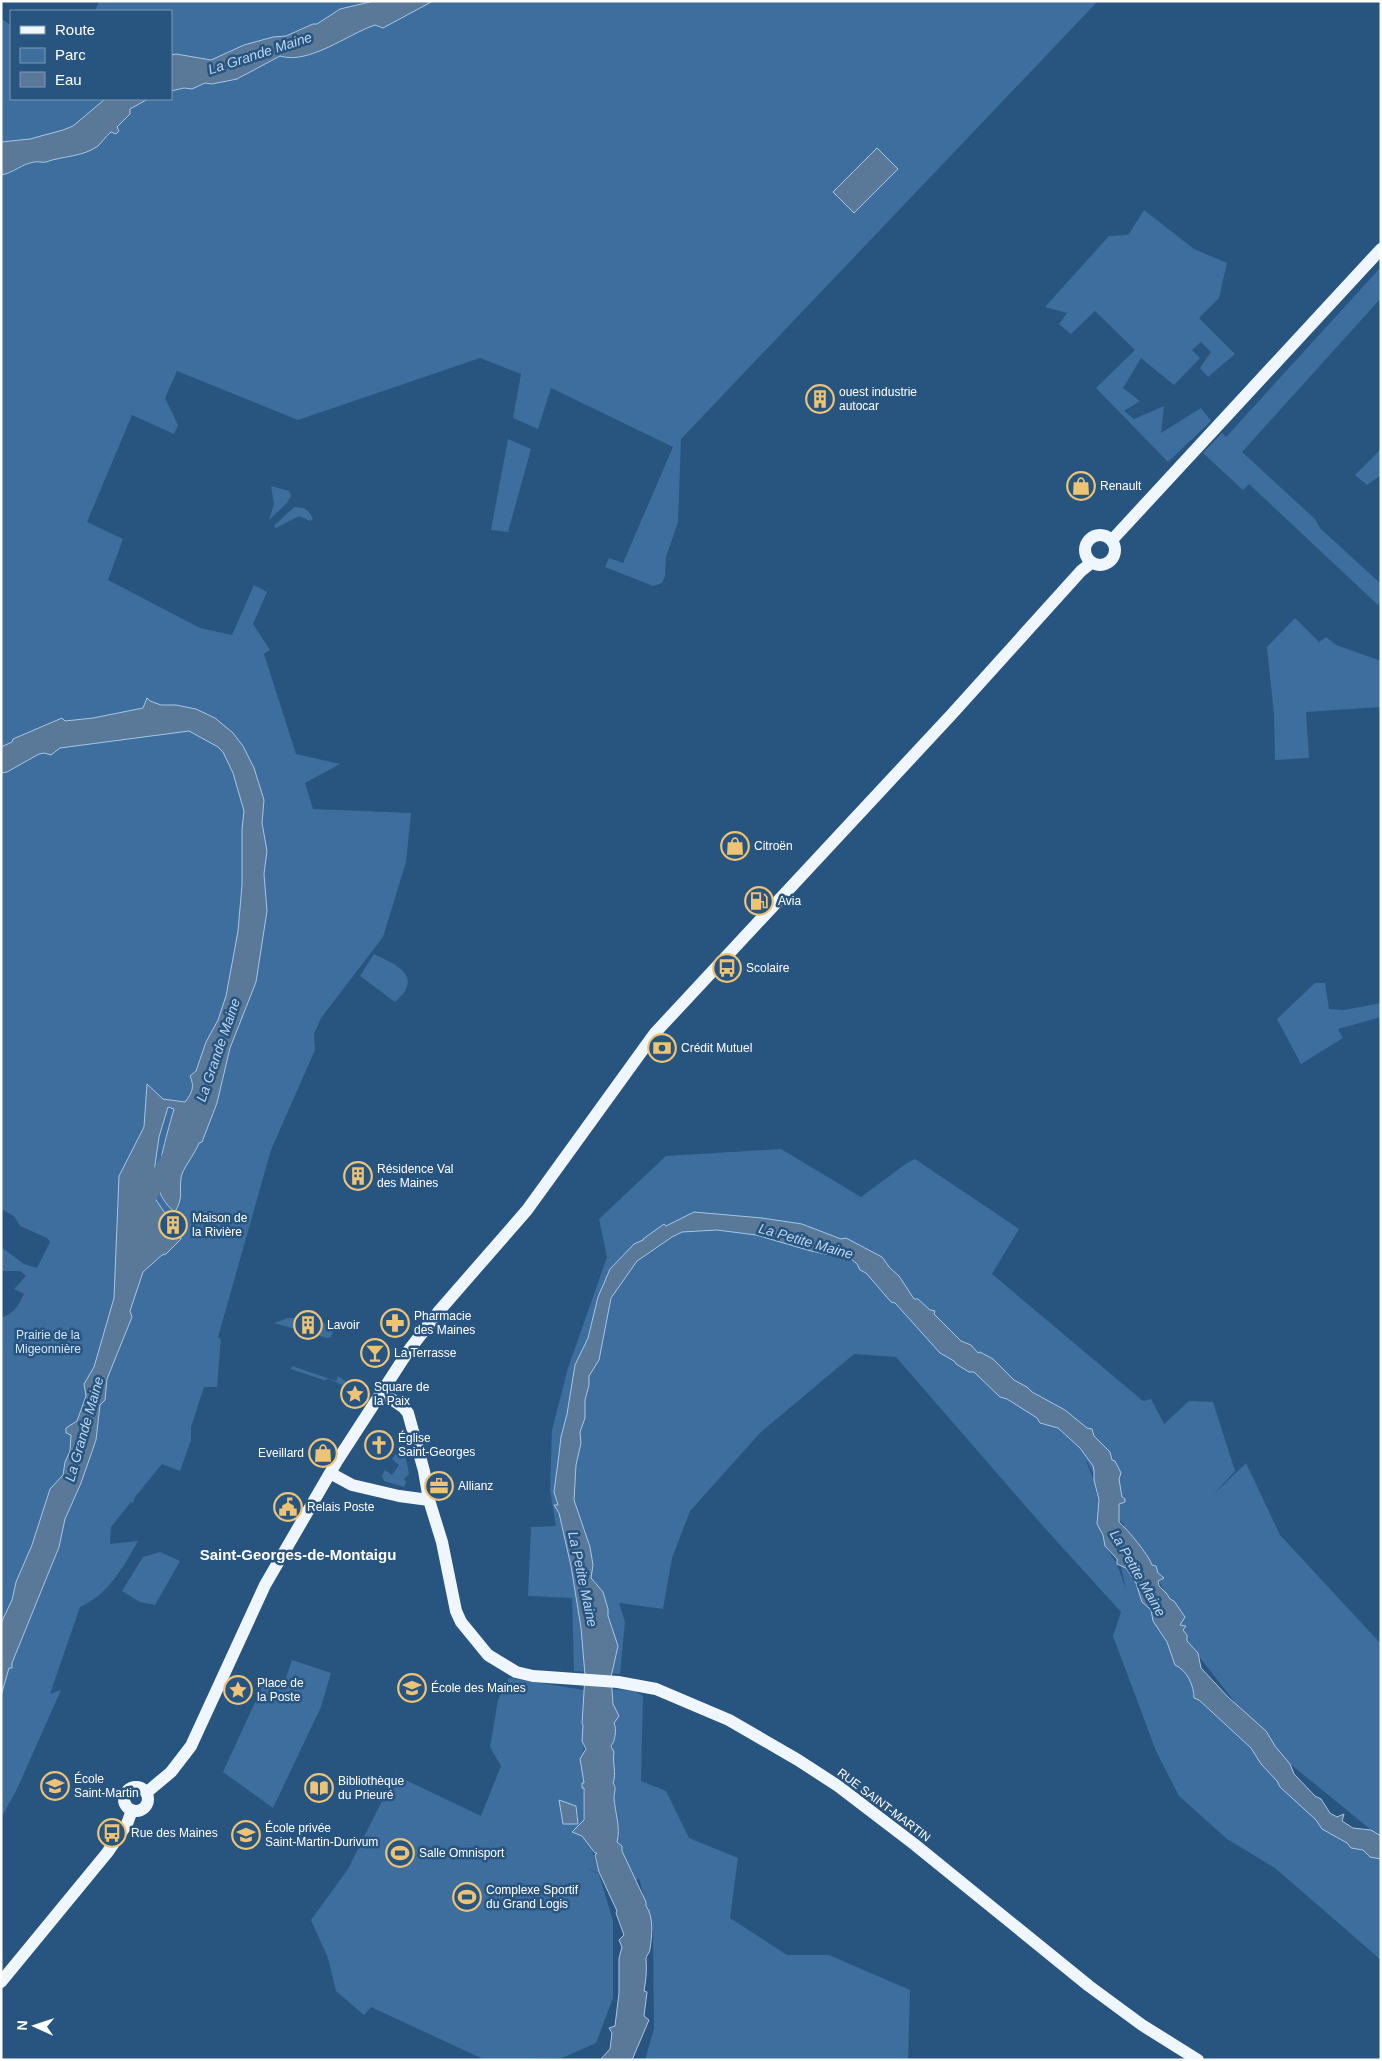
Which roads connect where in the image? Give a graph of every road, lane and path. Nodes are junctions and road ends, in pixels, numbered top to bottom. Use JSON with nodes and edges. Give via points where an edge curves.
{"nodes":[{"id":1,"x":1381,"y":249,"type":"edge"},
{"id":2,"x":1112,"y":540,"type":"junction"},
{"id":3,"x":1091,"y":563,"type":"junction"},
{"id":4,"x":381,"y":1392,"type":"junction"},
{"id":5,"x":330,"y":1472,"type":"junction"},
{"id":6,"x":429,"y":1500,"type":"junction"},
{"id":7,"x":146,"y":1793,"type":"junction"},
{"id":8,"x":132,"y":1810,"type":"junction"},
{"id":9,"x":1,"y":1982,"type":"edge"},
{"id":10,"x":1198,"y":2060,"type":"edge"}],
"edges":[{"from":1,"to":2,"type":"main road"},
{"from":2,"to":3,"type":"main road","via":[[1116,553],[1112,561],[1104,565]]},
{"from":2,"to":3,"type":"main road","via":[[1098,535],[1088,540],[1086,555]]},
{"from":3,"to":4,"type":"main road","via":[[655,1034],[527,1210],[439,1311]]},
{"from":4,"to":5,"type":"main road"},
{"from":4,"to":6,"type":"main road","via":[[408,1413]]},
{"from":5,"to":6,"type":"main road","via":[[352,1485]]},
{"from":5,"to":7,"type":"main road","via":[[265,1585],[191,1746],[170,1772]]},
{"from":6,"to":10,"type":"main road","name":"RUE SAINT-MARTIN","via":[[442,1542],[456,1610],[461,1622],[488,1656],[516,1672],[533,1676],[618,1682],[656,1689],[729,1720],[818,1772],[914,1844],[1105,1998]]},
{"from":7,"to":8,"type":"main road","via":[[144,1808]]},
{"from":7,"to":8,"type":"main road","via":[[137,1787],[127,1791],[124,1802]]},
{"from":8,"to":9,"type":"main road","via":[[128,1824],[107,1853]]}]}
